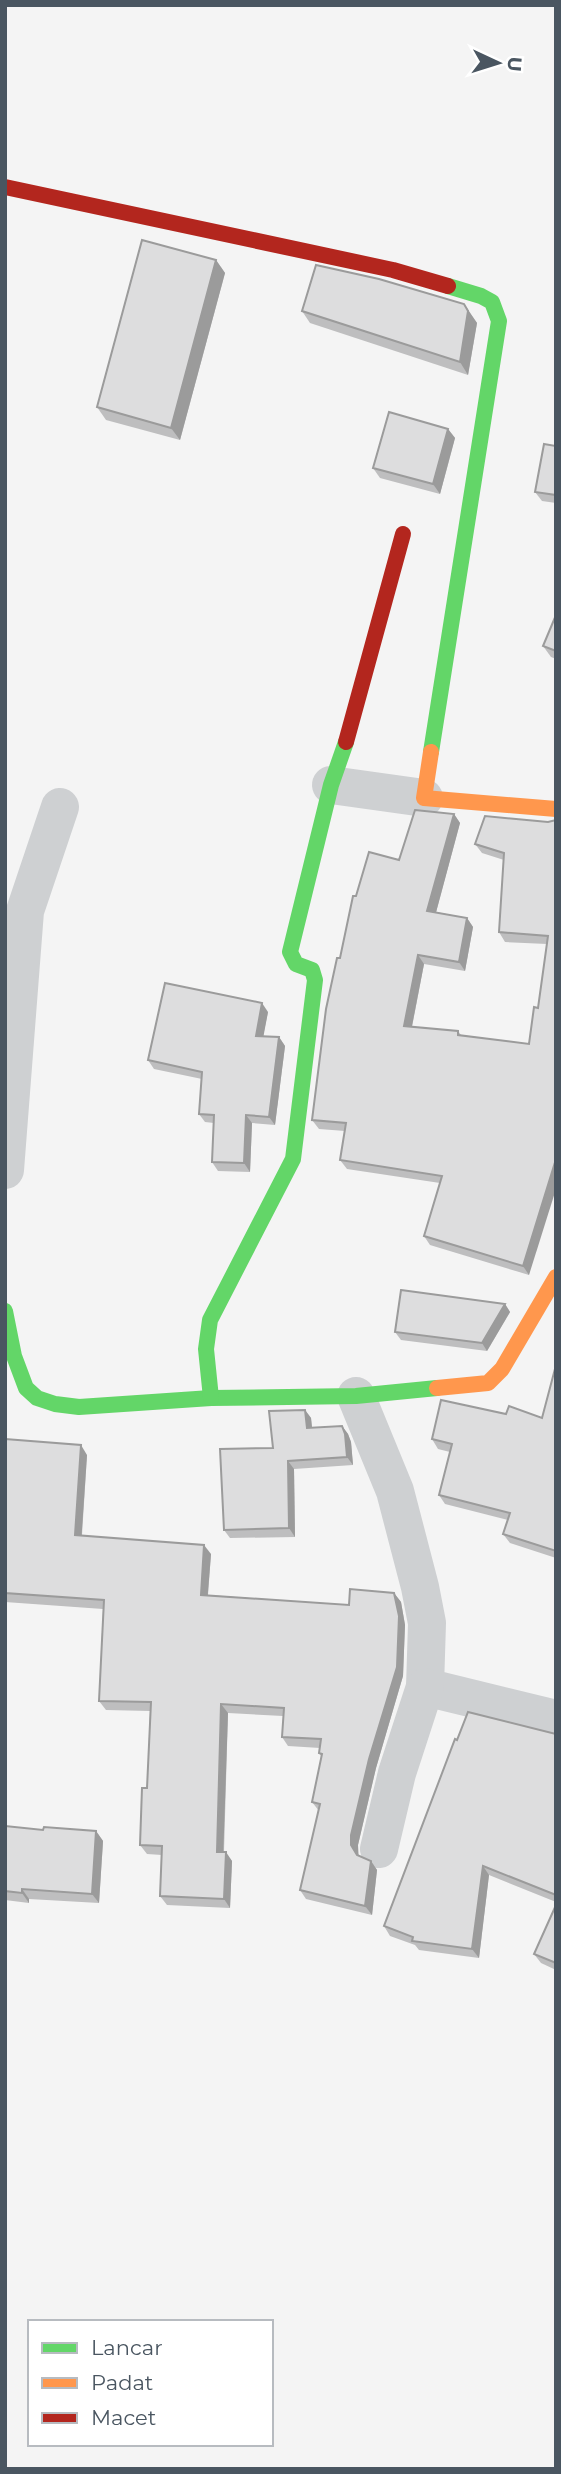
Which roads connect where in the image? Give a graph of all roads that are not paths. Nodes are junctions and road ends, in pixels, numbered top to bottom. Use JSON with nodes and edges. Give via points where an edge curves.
{"nodes":[{"id":1,"x":5,"y":187,"type":"edge"},
{"id":2,"x":403,"y":534,"type":"dead end"},
{"id":3,"x":331,"y":785,"type":"junction"},
{"id":4,"x":424,"y":799,"type":"junction"},
{"id":5,"x":60,"y":807,"type":"dead end"},
{"id":6,"x":556,"y":809,"type":"edge"},
{"id":7,"x":5,"y":1170,"type":"edge"},
{"id":8,"x":556,"y":1277,"type":"edge"},
{"id":9,"x":5,"y":1311,"type":"edge"},
{"id":10,"x":356,"y":1396,"type":"junction"},
{"id":11,"x":211,"y":1398,"type":"junction"},
{"id":12,"x":425,"y":1687,"type":"junction"},
{"id":13,"x":556,"y":1719,"type":"edge"},
{"id":14,"x":379,"y":1849,"type":"dead end"}],
"edges":[{"from":1,"to":4,"type":"street","via":[[393,270],[492,302],[499,321]]},
{"from":2,"to":3,"type":"street"},
{"from":3,"to":4,"type":"street"},
{"from":3,"to":11,"type":"street","via":[[290,951],[296,964],[312,970],[315,980],[293,1159],[210,1320],[205,1357]]},
{"from":4,"to":6,"type":"street"},
{"from":5,"to":7,"type":"street","via":[[24,911]]},
{"from":8,"to":10,"type":"street","via":[[502,1369],[488,1383]]},
{"from":9,"to":11,"type":"street","via":[[18,1369],[30,1393],[43,1401],[79,1407]]},
{"from":10,"to":11,"type":"street"},
{"from":10,"to":12,"type":"street","via":[[395,1491],[420,1587],[427,1623]]},
{"from":12,"to":13,"type":"street"},
{"from":12,"to":14,"type":"street"}]}
